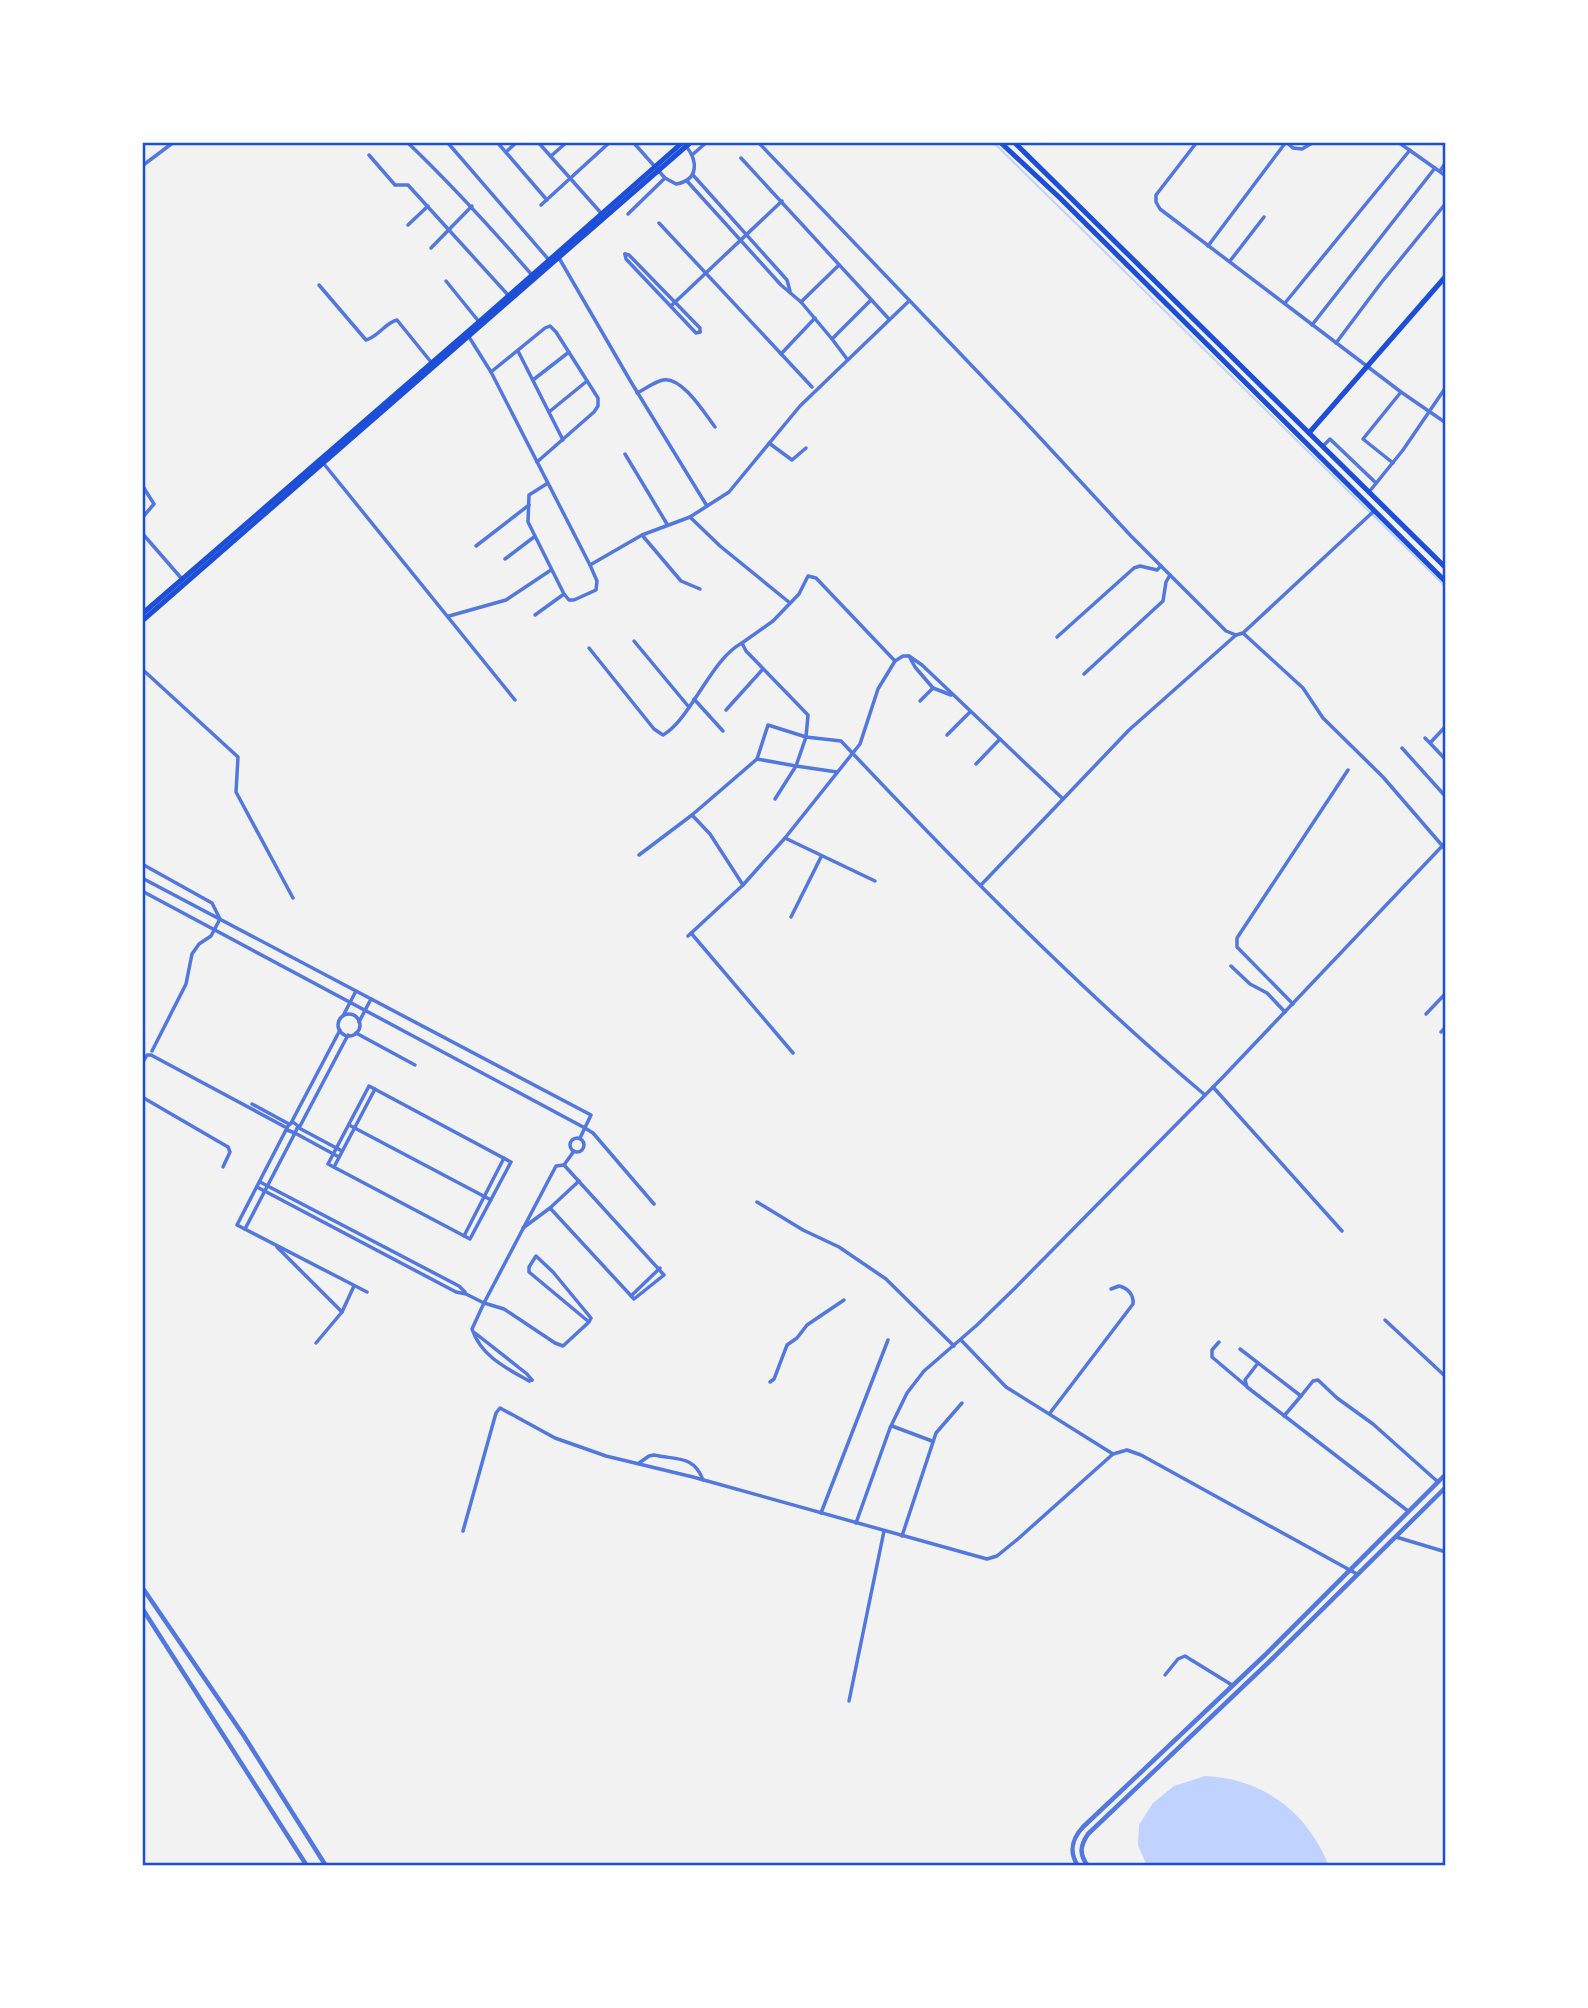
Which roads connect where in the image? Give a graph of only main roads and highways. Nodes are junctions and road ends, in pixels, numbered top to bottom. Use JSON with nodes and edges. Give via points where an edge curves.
{"nodes":[{"id":1,"x":1000,"y":142,"type":"edge"},
{"id":2,"x":1014,"y":142,"type":"edge"},
{"id":3,"x":684,"y":143,"type":"edge"},
{"id":4,"x":657,"y":169,"type":"junction"},
{"id":5,"x":1446,"y":278,"type":"edge"},
{"id":6,"x":1181,"y":306,"type":"junction"},
{"id":7,"x":1174,"y":312,"type":"junction"},
{"id":8,"x":481,"y":324,"type":"junction"},
{"id":9,"x":450,"y":350,"type":"junction"},
{"id":10,"x":1309,"y":433,"type":"junction"},
{"id":11,"x":1390,"y":513,"type":"junction"},
{"id":12,"x":1383,"y":519,"type":"junction"},
{"id":13,"x":1445,"y":564,"type":"edge"},
{"id":14,"x":1446,"y":582,"type":"edge"},
{"id":15,"x":142,"y":614,"type":"edge"},
{"id":16,"x":142,"y":621,"type":"edge"}],
"edges":[{"from":1,"to":7,"type":"main road"},
{"from":2,"to":6,"type":"main road"},
{"from":3,"to":4,"type":"main road"},
{"from":4,"to":8,"type":"main road"},
{"from":4,"to":8,"type":"main road","via":[[601,213]]},
{"from":5,"to":10,"type":"main road"},
{"from":6,"to":7,"type":"main road"},
{"from":6,"to":10,"type":"main road"},
{"from":7,"to":12,"type":"main road"},
{"from":8,"to":9,"type":"main road"},
{"from":8,"to":9,"type":"main road"},
{"from":9,"to":15,"type":"main road"},
{"from":9,"to":16,"type":"main road"},
{"from":10,"to":11,"type":"main road"},
{"from":11,"to":12,"type":"main road"},
{"from":11,"to":13,"type":"main road"},
{"from":12,"to":14,"type":"main road"}]}
